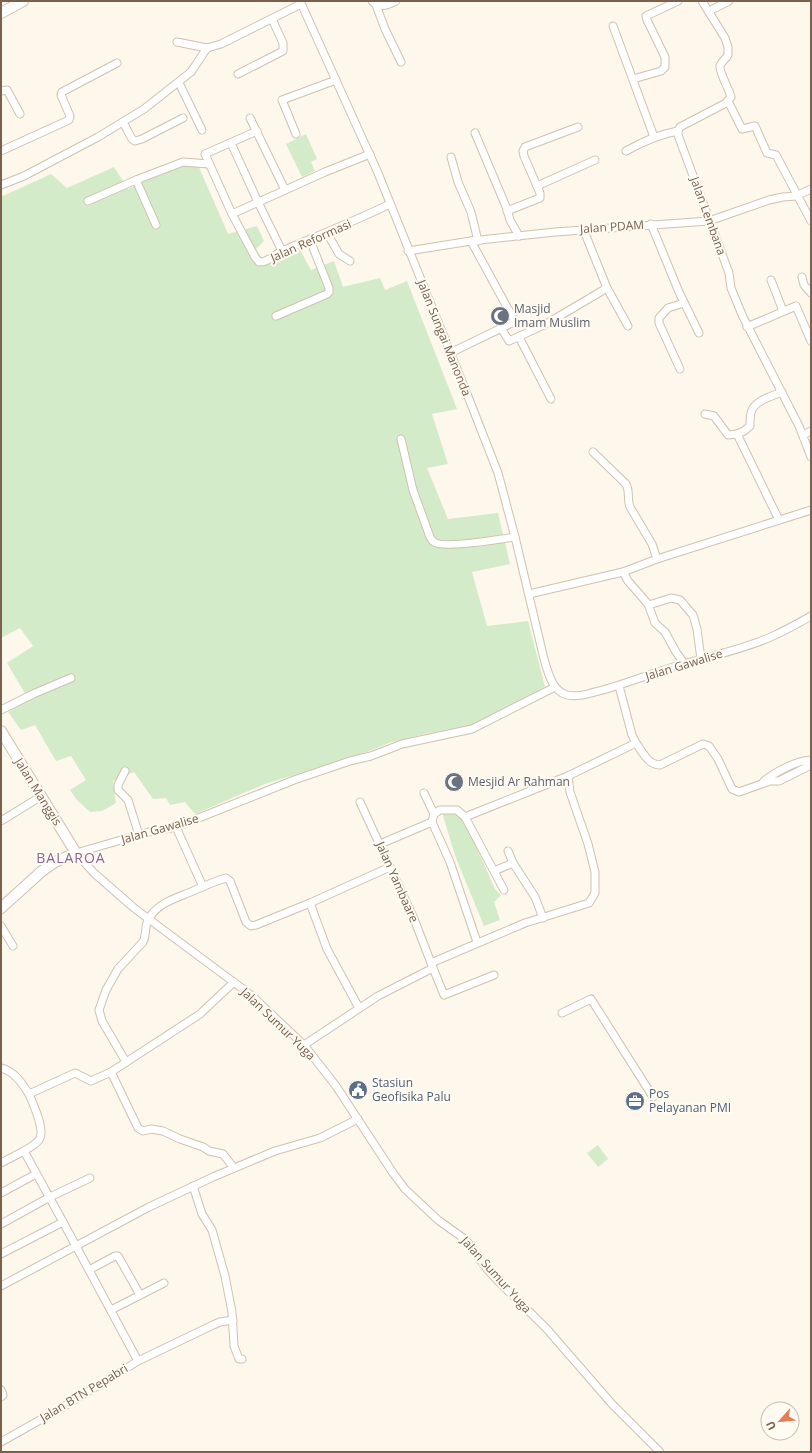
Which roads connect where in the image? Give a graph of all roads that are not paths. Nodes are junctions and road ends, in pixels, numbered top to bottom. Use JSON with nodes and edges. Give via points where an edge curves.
{"nodes":[{"id":1,"x":23,"y":1,"type":"edge"},
{"id":2,"x":396,"y":1,"type":"edge"},
{"id":3,"x":678,"y":1,"type":"edge"},
{"id":4,"x":702,"y":1,"type":"edge"},
{"id":5,"x":729,"y":1,"type":"edge"},
{"id":6,"x":301,"y":2,"type":"edge"},
{"id":7,"x":374,"y":3,"type":"edge"},
{"id":8,"x":709,"y":11,"type":"junction"},
{"id":9,"x":1,"y":12,"type":"edge"},
{"id":10,"x":272,"y":19,"type":"junction"},
{"id":11,"x":613,"y":26,"type":"dead end"},
{"id":12,"x":177,"y":42,"type":"dead end"},
{"id":13,"x":207,"y":48,"type":"junction"},
{"id":14,"x":401,"y":62,"type":"dead end"},
{"id":15,"x":117,"y":63,"type":"dead end"},
{"id":16,"x":238,"y":74,"type":"dead end"},
{"id":17,"x":633,"y":79,"type":"junction"},
{"id":18,"x":336,"y":80,"type":"junction"},
{"id":19,"x":179,"y":82,"type":"junction"},
{"id":20,"x":1,"y":91,"type":"edge"},
{"id":21,"x":728,"y":101,"type":"junction"},
{"id":22,"x":20,"y":114,"type":"dead end"},
{"id":23,"x":183,"y":118,"type":"dead end"},
{"id":24,"x":250,"y":118,"type":"dead end"},
{"id":25,"x":122,"y":122,"type":"junction"},
{"id":26,"x":578,"y":127,"type":"dead end"},
{"id":27,"x":202,"y":130,"type":"dead end"},
{"id":28,"x":257,"y":131,"type":"junction"},
{"id":29,"x":678,"y":131,"type":"junction"},
{"id":30,"x":474,"y":133,"type":"dead end"},
{"id":31,"x":296,"y":134,"type":"dead end"},
{"id":32,"x":654,"y":137,"type":"junction"},
{"id":33,"x":231,"y":143,"type":"junction"},
{"id":34,"x":1,"y":151,"type":"edge"},
{"id":35,"x":626,"y":151,"type":"dead end"},
{"id":36,"x":370,"y":154,"type":"junction"},
{"id":37,"x":451,"y":157,"type":"dead end"},
{"id":38,"x":595,"y":160,"type":"dead end"},
{"id":39,"x":209,"y":164,"type":"junction"},
{"id":40,"x":136,"y":180,"type":"junction"},
{"id":41,"x":1,"y":185,"type":"edge"},
{"id":42,"x":537,"y":186,"type":"junction"},
{"id":43,"x":811,"y":189,"type":"edge"},
{"id":44,"x":285,"y":190,"type":"junction"},
{"id":45,"x":795,"y":193,"type":"junction"},
{"id":46,"x":88,"y":201,"type":"dead end"},
{"id":47,"x":258,"y":202,"type":"junction"},
{"id":48,"x":390,"y":204,"type":"junction"},
{"id":49,"x":507,"y":211,"type":"junction"},
{"id":50,"x":232,"y":214,"type":"junction"},
{"id":51,"x":709,"y":221,"type":"junction"},
{"id":52,"x":811,"y":222,"type":"edge"},
{"id":53,"x":651,"y":224,"type":"junction"},
{"id":54,"x":156,"y":225,"type":"dead end"},
{"id":55,"x":585,"y":229,"type":"junction"},
{"id":56,"x":327,"y":232,"type":"junction"},
{"id":57,"x":519,"y":236,"type":"junction"},
{"id":58,"x":310,"y":240,"type":"junction"},
{"id":59,"x":474,"y":241,"type":"junction"},
{"id":60,"x":408,"y":250,"type":"junction"},
{"id":61,"x":282,"y":251,"type":"junction"},
{"id":62,"x":350,"y":261,"type":"dead end"},
{"id":63,"x":802,"y":277,"type":"dead end"},
{"id":64,"x":771,"y":280,"type":"dead end"},
{"id":65,"x":607,"y":288,"type":"junction"},
{"id":66,"x":811,"y":293,"type":"edge"},
{"id":67,"x":684,"y":303,"type":"junction"},
{"id":68,"x":783,"y":311,"type":"junction"},
{"id":69,"x":276,"y":316,"type":"dead end"},
{"id":70,"x":628,"y":326,"type":"dead end"},
{"id":71,"x":747,"y":327,"type":"junction"},
{"id":72,"x":501,"y":328,"type":"junction"},
{"id":73,"x":699,"y":333,"type":"dead end"},
{"id":74,"x":520,"y":337,"type":"junction"},
{"id":75,"x":811,"y":341,"type":"edge"},
{"id":76,"x":450,"y":353,"type":"junction"},
{"id":77,"x":680,"y":369,"type":"dead end"},
{"id":78,"x":782,"y":392,"type":"junction"},
{"id":79,"x":551,"y":399,"type":"dead end"},
{"id":80,"x":705,"y":414,"type":"dead end"},
{"id":81,"x":811,"y":431,"type":"edge"},
{"id":82,"x":737,"y":434,"type":"junction"},
{"id":83,"x":803,"y":435,"type":"junction"},
{"id":84,"x":401,"y":439,"type":"dead end"},
{"id":85,"x":593,"y":452,"type":"dead end"},
{"id":86,"x":811,"y":457,"type":"edge"},
{"id":87,"x":811,"y":510,"type":"edge"},
{"id":88,"x":779,"y":520,"type":"junction"},
{"id":89,"x":515,"y":537,"type":"junction"},
{"id":90,"x":657,"y":559,"type":"junction"},
{"id":91,"x":623,"y":572,"type":"junction"},
{"id":92,"x":529,"y":594,"type":"junction"},
{"id":93,"x":649,"y":605,"type":"junction"},
{"id":94,"x":811,"y":616,"type":"edge"},
{"id":95,"x":700,"y":659,"type":"junction"},
{"id":96,"x":684,"y":663,"type":"junction"},
{"id":97,"x":71,"y":678,"type":"dead end"},
{"id":98,"x":619,"y":686,"type":"junction"},
{"id":99,"x":555,"y":687,"type":"junction"},
{"id":100,"x":1,"y":710,"type":"edge"},
{"id":101,"x":1,"y":731,"type":"edge"},
{"id":102,"x":636,"y":743,"type":"junction"},
{"id":103,"x":811,"y":760,"type":"edge"},
{"id":104,"x":811,"y":765,"type":"edge"},
{"id":105,"x":125,"y":771,"type":"dead end"},
{"id":106,"x":568,"y":776,"type":"junction"},
{"id":107,"x":760,"y":784,"type":"junction"},
{"id":108,"x":424,"y":793,"type":"dead end"},
{"id":109,"x":40,"y":797,"type":"junction"},
{"id":110,"x":360,"y":802,"type":"dead end"},
{"id":111,"x":434,"y":814,"type":"junction"},
{"id":112,"x":465,"y":817,"type":"junction"},
{"id":113,"x":1,"y":821,"type":"edge"},
{"id":114,"x":432,"y":822,"type":"junction"},
{"id":115,"x":176,"y":827,"type":"junction"},
{"id":116,"x":139,"y":835,"type":"junction"},
{"id":117,"x":380,"y":844,"type":"junction"},
{"id":118,"x":508,"y":851,"type":"dead end"},
{"id":119,"x":76,"y":853,"type":"junction"},
{"id":120,"x":513,"y":863,"type":"junction"},
{"id":121,"x":390,"y":867,"type":"junction"},
{"id":122,"x":494,"y":872,"type":"junction"},
{"id":123,"x":203,"y":887,"type":"junction"},
{"id":124,"x":504,"y":890,"type":"dead end"},
{"id":125,"x":310,"y":903,"type":"junction"},
{"id":126,"x":1,"y":908,"type":"edge"},
{"id":127,"x":542,"y":918,"type":"junction"},
{"id":128,"x":148,"y":919,"type":"junction"},
{"id":129,"x":1,"y":926,"type":"edge"},
{"id":130,"x":477,"y":942,"type":"junction"},
{"id":131,"x":13,"y":946,"type":"dead end"},
{"id":132,"x":432,"y":965,"type":"junction"},
{"id":133,"x":494,"y":975,"type":"dead end"},
{"id":134,"x":234,"y":982,"type":"junction"},
{"id":135,"x":359,"y":1008,"type":"junction"},
{"id":136,"x":562,"y":1013,"type":"dead end"},
{"id":137,"x":304,"y":1045,"type":"junction"},
{"id":138,"x":126,"y":1062,"type":"junction"},
{"id":139,"x":1,"y":1068,"type":"edge"},
{"id":140,"x":111,"y":1072,"type":"junction"},
{"id":141,"x":28,"y":1094,"type":"junction"},
{"id":142,"x":653,"y":1097,"type":"dead end"},
{"id":143,"x":358,"y":1119,"type":"junction"},
{"id":144,"x":24,"y":1151,"type":"junction"},
{"id":145,"x":1,"y":1163,"type":"edge"},
{"id":146,"x":234,"y":1168,"type":"junction"},
{"id":147,"x":36,"y":1174,"type":"junction"},
{"id":148,"x":90,"y":1178,"type":"dead end"},
{"id":149,"x":193,"y":1186,"type":"junction"},
{"id":150,"x":1,"y":1193,"type":"edge"},
{"id":151,"x":50,"y":1197,"type":"junction"},
{"id":152,"x":63,"y":1222,"type":"junction"},
{"id":153,"x":1,"y":1224,"type":"edge"},
{"id":154,"x":76,"y":1247,"type":"junction"},
{"id":155,"x":1,"y":1254,"type":"edge"},
{"id":156,"x":89,"y":1270,"type":"junction"},
{"id":157,"x":164,"y":1283,"type":"dead end"},
{"id":158,"x":1,"y":1286,"type":"edge"},
{"id":159,"x":140,"y":1295,"type":"junction"},
{"id":160,"x":111,"y":1310,"type":"junction"},
{"id":161,"x":233,"y":1320,"type":"junction"},
{"id":162,"x":242,"y":1359,"type":"dead end"},
{"id":163,"x":138,"y":1361,"type":"junction"},
{"id":164,"x":1,"y":1390,"type":"edge"},
{"id":165,"x":1,"y":1398,"type":"edge"},
{"id":166,"x":1,"y":1442,"type":"edge"},
{"id":167,"x":660,"y":1452,"type":"edge"}],
"edges":[{"from":1,"to":9,"type":"street"},
{"from":2,"to":7,"type":"street","via":[[381,6]]},
{"from":3,"to":17,"type":"street","via":[[646,16],[665,57],[665,68]]},
{"from":4,"to":8,"type":"street"},
{"from":5,"to":8,"type":"street"},
{"from":6,"to":10,"type":"street"},
{"from":6,"to":18,"type":"street","name":"Jalan Sungai Manonda"},
{"from":7,"to":14,"type":"street"},
{"from":8,"to":21,"type":"street","via":[[728,44],[728,56],[721,63],[720,69],[730,92],[731,97]]},
{"from":10,"to":13,"type":"street","via":[[222,44]]},
{"from":10,"to":16,"type":"street","via":[[284,45],[283,51]]},
{"from":11,"to":17,"type":"street"},
{"from":12,"to":13,"type":"street"},
{"from":13,"to":19,"type":"street","via":[[196,67]]},
{"from":15,"to":34,"type":"street","via":[[62,92],[70,119]]},
{"from":17,"to":32,"type":"street"},
{"from":18,"to":31,"type":"street","via":[[282,100]]},
{"from":18,"to":36,"type":"street","name":"Jalan Sungai Manonda"},
{"from":19,"to":25,"type":"street"},
{"from":19,"to":27,"type":"street"},
{"from":20,"to":22,"type":"street","via":[[8,90]]},
{"from":21,"to":29,"type":"street","via":[[682,126]]},
{"from":21,"to":45,"type":"street","via":[[742,129],[756,126],[767,153],[775,154]]},
{"from":23,"to":25,"type":"street","via":[[135,140]]},
{"from":24,"to":28,"type":"street"},
{"from":25,"to":41,"type":"street","via":[[24,176]]},
{"from":26,"to":42,"type":"street","via":[[525,147],[524,156]]},
{"from":28,"to":33,"type":"street"},
{"from":28,"to":44,"type":"street"},
{"from":29,"to":32,"type":"street"},
{"from":29,"to":51,"type":"street","name":"Jalan Lembana"},
{"from":30,"to":49,"type":"street"},
{"from":32,"to":35,"type":"street"},
{"from":33,"to":39,"type":"street","via":[[205,154]]},
{"from":33,"to":47,"type":"street"},
{"from":36,"to":44,"type":"street"},
{"from":36,"to":48,"type":"street","name":"Jalan Sungai Manonda"},
{"from":37,"to":59,"type":"street","via":[[471,212]]},
{"from":38,"to":42,"type":"street"},
{"from":39,"to":40,"type":"street","via":[[183,162]]},
{"from":39,"to":50,"type":"street"},
{"from":40,"to":46,"type":"street"},
{"from":40,"to":54,"type":"street"},
{"from":42,"to":49,"type":"street","via":[[540,198]]},
{"from":43,"to":45,"type":"street","name":"Jalan PDAM"},
{"from":44,"to":47,"type":"street"},
{"from":45,"to":51,"type":"street","name":"Jalan PDAM"},
{"from":45,"to":52,"type":"street"},
{"from":47,"to":50,"type":"street"},
{"from":47,"to":61,"type":"street"},
{"from":48,"to":56,"type":"street","name":"Jalan Reformasi"},
{"from":48,"to":60,"type":"street","name":"Jalan Sungai Manonda"},
{"from":49,"to":57,"type":"street"},
{"from":50,"to":61,"type":"street","name":"Jalan Reformasi","via":[[259,262],[264,262]]},
{"from":51,"to":53,"type":"street","name":"Jalan PDAM"},
{"from":51,"to":71,"type":"street","name":"Jalan Lembana"},
{"from":53,"to":55,"type":"street","name":"Jalan PDAM"},
{"from":53,"to":67,"type":"street"},
{"from":55,"to":57,"type":"street","name":"Jalan PDAM"},
{"from":55,"to":65,"type":"street"},
{"from":56,"to":58,"type":"street","name":"Jalan Reformasi"},
{"from":56,"to":62,"type":"street","via":[[339,254]]},
{"from":57,"to":59,"type":"street","name":"Jalan PDAM"},
{"from":58,"to":61,"type":"street","name":"Jalan Reformasi"},
{"from":58,"to":69,"type":"street","via":[[330,288],[329,292]]},
{"from":59,"to":60,"type":"street","name":"Jalan PDAM"},
{"from":59,"to":72,"type":"street","via":[[514,319],[514,322]]},
{"from":60,"to":76,"type":"street","name":"Jalan Sungai Manonda"},
{"from":63,"to":66,"type":"street"},
{"from":64,"to":68,"type":"street"},
{"from":65,"to":70,"type":"street"},
{"from":65,"to":74,"type":"street"},
{"from":67,"to":73,"type":"street"},
{"from":67,"to":77,"type":"street","via":[[668,308],[659,318]]},
{"from":68,"to":71,"type":"street"},
{"from":68,"to":75,"type":"street","via":[[797,307]]},
{"from":71,"to":78,"type":"street","name":"Jalan Lembana"},
{"from":72,"to":74,"type":"street","via":[[508,341]]},
{"from":72,"to":76,"type":"street"},
{"from":74,"to":79,"type":"street"},
{"from":76,"to":89,"type":"street","name":"Jalan Sungai Manonda","via":[[498,473]]},
{"from":78,"to":82,"type":"street","via":[[753,408],[750,426]]},
{"from":78,"to":83,"type":"street","name":"Jalan Lembana"},
{"from":80,"to":82,"type":"street","via":[[714,416],[728,435]]},
{"from":81,"to":83,"type":"street"},
{"from":82,"to":88,"type":"street"},
{"from":83,"to":86,"type":"street","name":"Jalan Lembana"},
{"from":84,"to":89,"type":"street","via":[[413,490],[434,542],[474,543]]},
{"from":85,"to":90,"type":"street","via":[[626,484],[629,504],[652,544]]},
{"from":87,"to":88,"type":"street"},
{"from":88,"to":90,"type":"street"},
{"from":89,"to":92,"type":"street","name":"Jalan Sungai Manonda"},
{"from":90,"to":91,"type":"street"},
{"from":91,"to":92,"type":"street"},
{"from":91,"to":93,"type":"street"},
{"from":92,"to":99,"type":"street","name":"Jalan Sungai Manonda","via":[[544,659]]},
{"from":93,"to":95,"type":"street","via":[[671,598],[680,600],[693,615]]},
{"from":93,"to":96,"type":"street","via":[[655,623],[665,632]]},
{"from":94,"to":95,"type":"street","name":"Jalan Gawalise","via":[[751,645]]},
{"from":95,"to":96,"type":"street","name":"Jalan Gawalise"},
{"from":96,"to":98,"type":"street","name":"Jalan Gawalise"},
{"from":97,"to":100,"type":"street"},
{"from":98,"to":99,"type":"street","name":"Jalan Gawalise","via":[[568,696]]},
{"from":98,"to":102,"type":"street"},
{"from":99,"to":115,"type":"street","name":"Jalan Gawalise","via":[[472,729],[402,744],[350,761],[294,780]]},
{"from":101,"to":109,"type":"street","name":"Jalan Manggis"},
{"from":102,"to":106,"type":"street"},
{"from":102,"to":107,"type":"street","via":[[654,765],[703,744],[710,746],[732,789],[739,792]]},
{"from":103,"to":107,"type":"street","via":[[801,761]]},
{"from":104,"to":107,"type":"street","via":[[779,781]]},
{"from":105,"to":116,"type":"street","via":[[118,790],[128,800]]},
{"from":106,"to":112,"type":"street"},
{"from":106,"to":127,"type":"street","via":[[570,792],[595,872],[595,893],[589,903]]},
{"from":108,"to":111,"type":"street"},
{"from":109,"to":113,"type":"street"},
{"from":109,"to":119,"type":"street","name":"Jalan Manggis"},
{"from":110,"to":117,"type":"street","name":"Jalan Yambaare"},
{"from":111,"to":112,"type":"street","via":[[440,810],[457,810]]},
{"from":111,"to":114,"type":"street"},
{"from":112,"to":122,"type":"street"},
{"from":114,"to":117,"type":"street"},
{"from":114,"to":130,"type":"street","via":[[450,862]]},
{"from":115,"to":116,"type":"street","name":"Jalan Gawalise"},
{"from":115,"to":123,"type":"street"},
{"from":116,"to":119,"type":"street","name":"Jalan Gawalise"},
{"from":117,"to":121,"type":"street","name":"Jalan Yambaare"},
{"from":118,"to":120,"type":"street"},
{"from":119,"to":126,"type":"street","name":"Jalan Gawalise","via":[[42,871]]},
{"from":119,"to":128,"type":"street","name":"Jalan Sumur Yuga","via":[[94,873]]},
{"from":120,"to":122,"type":"street"},
{"from":120,"to":127,"type":"street","via":[[535,897]]},
{"from":121,"to":125,"type":"street"},
{"from":121,"to":132,"type":"street","name":"Jalan Yambaare"},
{"from":122,"to":124,"type":"street"},
{"from":123,"to":125,"type":"street","via":[[226,878],[229,880],[246,922],[251,926]]},
{"from":123,"to":128,"type":"street","via":[[165,902]]},
{"from":125,"to":135,"type":"street","via":[[327,949]]},
{"from":127,"to":130,"type":"street"},
{"from":128,"to":134,"type":"street","name":"Jalan Sumur Yuga"},
{"from":128,"to":138,"type":"street","via":[[143,942],[118,969],[106,990],[99,1010],[102,1021]]},
{"from":129,"to":131,"type":"street"},
{"from":130,"to":132,"type":"street"},
{"from":132,"to":133,"type":"street","name":"Jalan Yambaare","via":[[444,995]]},
{"from":132,"to":135,"type":"street"},
{"from":134,"to":137,"type":"street","name":"Jalan Sumur Yuga"},
{"from":134,"to":138,"type":"street","via":[[200,1014]]},
{"from":135,"to":137,"type":"street"},
{"from":136,"to":142,"type":"street","via":[[591,999]]},
{"from":137,"to":143,"type":"street","name":"Jalan Sumur Yuga"},
{"from":138,"to":140,"type":"street"},
{"from":139,"to":141,"type":"street","via":[[16,1076]]},
{"from":140,"to":141,"type":"street","via":[[91,1081],[73,1073]]},
{"from":140,"to":146,"type":"street","via":[[138,1128],[143,1131],[163,1131],[209,1151],[223,1154]]},
{"from":141,"to":144,"type":"street","via":[[39,1120],[41,1135],[37,1142]]},
{"from":143,"to":146,"type":"street","via":[[320,1138],[285,1148]]},
{"from":143,"to":167,"type":"street","name":"Jalan Sumur Yuga","via":[[405,1189],[438,1220],[466,1240],[487,1269],[546,1328],[612,1404]]},
{"from":144,"to":145,"type":"street"},
{"from":144,"to":147,"type":"street","name":"Jalan BTN Pepabri"},
{"from":146,"to":149,"type":"street"},
{"from":147,"to":150,"type":"street"},
{"from":147,"to":151,"type":"street","name":"Jalan BTN Pepabri"},
{"from":148,"to":151,"type":"street"},
{"from":149,"to":154,"type":"street"},
{"from":149,"to":161,"type":"street","via":[[202,1214],[212,1230],[228,1289]]},
{"from":151,"to":152,"type":"street","name":"Jalan BTN Pepabri"},
{"from":151,"to":153,"type":"street"},
{"from":152,"to":154,"type":"street","name":"Jalan BTN Pepabri"},
{"from":152,"to":155,"type":"street"},
{"from":154,"to":156,"type":"street","name":"Jalan BTN Pepabri"},
{"from":154,"to":158,"type":"street"},
{"from":156,"to":159,"type":"street","via":[[118,1256]]},
{"from":156,"to":160,"type":"street","name":"Jalan BTN Pepabri"},
{"from":157,"to":159,"type":"street"},
{"from":159,"to":160,"type":"street"},
{"from":160,"to":163,"type":"street","name":"Jalan BTN Pepabri"},
{"from":161,"to":162,"type":"street","via":[[234,1346],[239,1359]]},
{"from":161,"to":163,"type":"street","via":[[213,1325]]},
{"from":163,"to":166,"type":"street","name":"Jalan BTN Pepabri"},
{"from":164,"to":165,"type":"street"}]}
